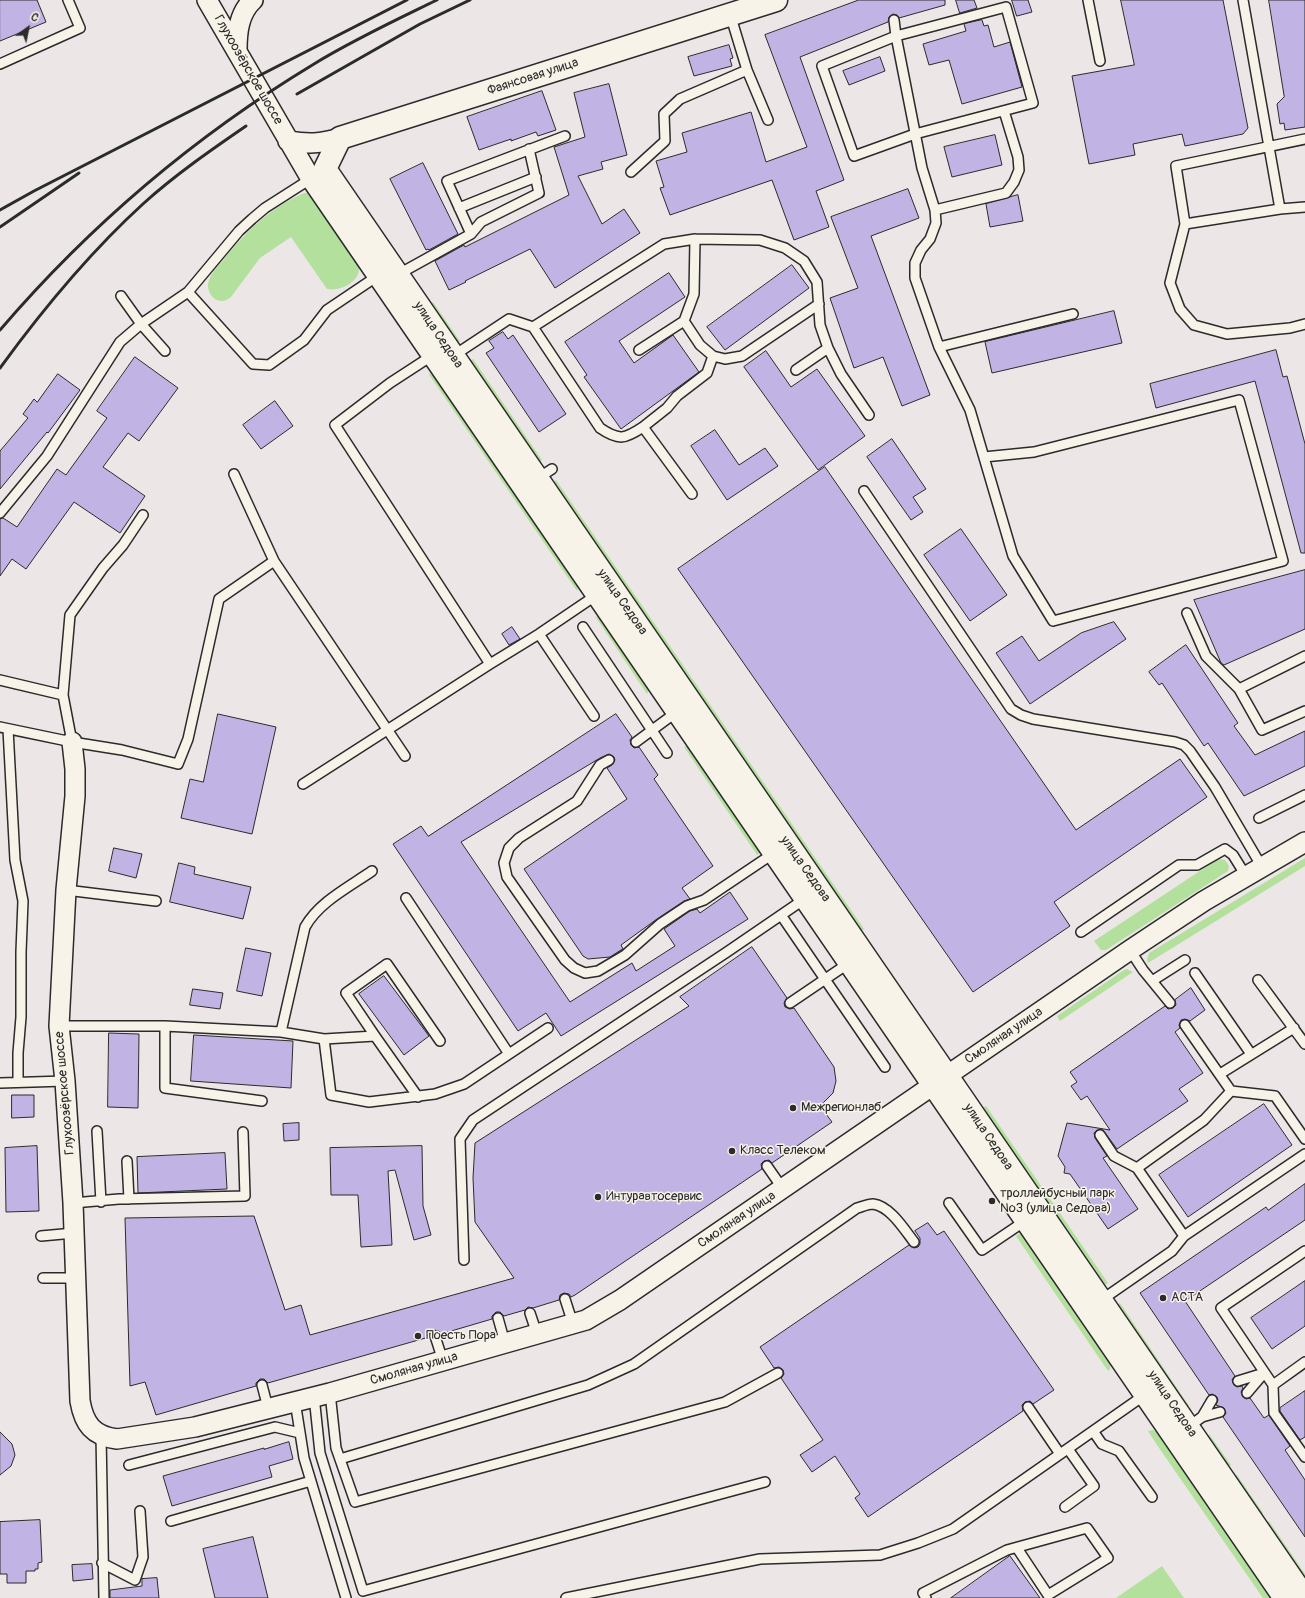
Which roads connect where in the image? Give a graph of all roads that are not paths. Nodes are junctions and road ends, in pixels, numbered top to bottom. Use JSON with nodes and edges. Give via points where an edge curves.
{"nodes":[{"id":1,"x":68,"y":0,"type":"edge"},
{"id":2,"x":207,"y":0,"type":"edge"},
{"id":3,"x":253,"y":0,"type":"edge"},
{"id":4,"x":776,"y":0,"type":"edge"},
{"id":5,"x":1088,"y":0,"type":"edge"},
{"id":6,"x":1243,"y":0,"type":"edge"},
{"id":7,"x":730,"y":14,"type":"junction"},
{"id":8,"x":894,"y":20,"type":"dead end"},
{"id":9,"x":896,"y":36,"type":"junction"},
{"id":10,"x":237,"y":50,"type":"junction"},
{"id":11,"x":1100,"y":61,"type":"dead end"},
{"id":12,"x":0,"y":64,"type":"edge"},
{"id":13,"x":747,"y":70,"type":"junction"},
{"id":14,"x":1004,"y":111,"type":"junction"},
{"id":15,"x":768,"y":120,"type":"dead end"},
{"id":16,"x":915,"y":134,"type":"junction"},
{"id":17,"x":565,"y":136,"type":"dead end"},
{"id":18,"x":340,"y":138,"type":"junction"},
{"id":19,"x":1305,"y":139,"type":"edge"},
{"id":20,"x":288,"y":141,"type":"junction"},
{"id":21,"x":1269,"y":148,"type":"junction"},
{"id":22,"x":529,"y":149,"type":"junction"},
{"id":23,"x":631,"y":172,"type":"dead end"},
{"id":24,"x":318,"y":174,"type":"junction"},
{"id":25,"x":536,"y":177,"type":"junction"},
{"id":26,"x":1305,"y":207,"type":"edge"},
{"id":27,"x":459,"y":208,"type":"junction"},
{"id":28,"x":1280,"y":209,"type":"junction"},
{"id":29,"x":935,"y":210,"type":"junction"},
{"id":30,"x":1185,"y":224,"type":"junction"},
{"id":31,"x":471,"y":234,"type":"junction"},
{"id":32,"x":695,"y":239,"type":"junction"},
{"id":33,"x":387,"y":275,"type":"junction"},
{"id":34,"x":188,"y":292,"type":"junction"},
{"id":35,"x":121,"y":296,"type":"dead end"},
{"id":36,"x":819,"y":304,"type":"junction"},
{"id":37,"x":1073,"y":314,"type":"dead end"},
{"id":38,"x":684,"y":320,"type":"junction"},
{"id":39,"x":141,"y":324,"type":"junction"},
{"id":40,"x":1305,"y":324,"type":"edge"},
{"id":41,"x":533,"y":327,"type":"junction"},
{"id":42,"x":939,"y":347,"type":"junction"},
{"id":43,"x":828,"y":348,"type":"junction"},
{"id":44,"x":639,"y":350,"type":"dead end"},
{"id":45,"x":165,"y":351,"type":"dead end"},
{"id":46,"x":442,"y":356,"type":"junction"},
{"id":47,"x":713,"y":356,"type":"junction"},
{"id":48,"x":796,"y":370,"type":"dead end"},
{"id":49,"x":869,"y":415,"type":"dead end"},
{"id":50,"x":643,"y":427,"type":"junction"},
{"id":51,"x":984,"y":457,"type":"junction"},
{"id":52,"x":234,"y":474,"type":"dead end"},
{"id":53,"x":864,"y":491,"type":"dead end"},
{"id":54,"x":692,"y":494,"type":"dead end"},
{"id":55,"x":0,"y":514,"type":"edge"},
{"id":56,"x":143,"y":515,"type":"dead end"},
{"id":57,"x":274,"y":561,"type":"junction"},
{"id":58,"x":603,"y":591,"type":"junction"},
{"id":59,"x":1187,"y":613,"type":"dead end"},
{"id":60,"x":582,"y":627,"type":"dead end"},
{"id":61,"x":539,"y":634,"type":"junction"},
{"id":62,"x":1305,"y":656,"type":"edge"},
{"id":63,"x":490,"y":664,"type":"junction"},
{"id":64,"x":0,"y":680,"type":"edge"},
{"id":65,"x":1239,"y":689,"type":"junction"},
{"id":66,"x":63,"y":695,"type":"junction"},
{"id":67,"x":683,"y":707,"type":"junction"},
{"id":68,"x":1305,"y":711,"type":"edge"},
{"id":69,"x":594,"y":716,"type":"dead end"},
{"id":70,"x":4,"y":728,"type":"edge"},
{"id":71,"x":387,"y":729,"type":"junction"},
{"id":72,"x":652,"y":730,"type":"junction"},
{"id":73,"x":72,"y":742,"type":"junction"},
{"id":74,"x":636,"y":742,"type":"dead end"},
{"id":75,"x":667,"y":753,"type":"dead end"},
{"id":76,"x":405,"y":756,"type":"dead end"},
{"id":77,"x":609,"y":760,"type":"dead end"},
{"id":78,"x":303,"y":784,"type":"dead end"},
{"id":79,"x":1305,"y":795,"type":"edge"},
{"id":80,"x":1259,"y":818,"type":"dead end"},
{"id":81,"x":1305,"y":842,"type":"edge"},
{"id":82,"x":774,"y":853,"type":"junction"},
{"id":83,"x":1262,"y":867,"type":"junction"},
{"id":84,"x":372,"y":871,"type":"dead end"},
{"id":85,"x":1246,"y":876,"type":"junction"},
{"id":86,"x":66,"y":890,"type":"junction"},
{"id":87,"x":812,"y":894,"type":"junction"},
{"id":88,"x":406,"y":898,"type":"dead end"},
{"id":89,"x":156,"y":901,"type":"dead end"},
{"id":90,"x":781,"y":916,"type":"junction"},
{"id":91,"x":1081,"y":932,"type":"dead end"},
{"id":92,"x":1130,"y":950,"type":"junction"},
{"id":93,"x":1185,"y":960,"type":"dead end"},
{"id":94,"x":849,"y":963,"type":"junction"},
{"id":95,"x":1195,"y":973,"type":"dead end"},
{"id":96,"x":824,"y":980,"type":"junction"},
{"id":97,"x":1258,"y":980,"type":"dead end"},
{"id":98,"x":1152,"y":981,"type":"junction"},
{"id":99,"x":790,"y":1003,"type":"dead end"},
{"id":100,"x":1170,"y":1003,"type":"dead end"},
{"id":101,"x":1184,"y":1025,"type":"dead end"},
{"id":102,"x":59,"y":1026,"type":"junction"},
{"id":103,"x":165,"y":1026,"type":"junction"},
{"id":104,"x":548,"y":1028,"type":"dead end"},
{"id":105,"x":1294,"y":1028,"type":"junction"},
{"id":106,"x":281,"y":1032,"type":"junction"},
{"id":107,"x":375,"y":1036,"type":"junction"},
{"id":108,"x":324,"y":1039,"type":"junction"},
{"id":109,"x":440,"y":1041,"type":"dead end"},
{"id":110,"x":1305,"y":1044,"type":"edge"},
{"id":111,"x":508,"y":1054,"type":"junction"},
{"id":112,"x":1251,"y":1054,"type":"junction"},
{"id":113,"x":885,"y":1067,"type":"dead end"},
{"id":114,"x":1220,"y":1074,"type":"junction"},
{"id":115,"x":65,"y":1081,"type":"junction"},
{"id":116,"x":939,"y":1081,"type":"junction"},
{"id":117,"x":18,"y":1082,"type":"junction"},
{"id":118,"x":0,"y":1083,"type":"edge"},
{"id":119,"x":1231,"y":1091,"type":"junction"},
{"id":120,"x":418,"y":1097,"type":"junction"},
{"id":121,"x":262,"y":1101,"type":"dead end"},
{"id":122,"x":97,"y":1131,"type":"dead end"},
{"id":123,"x":243,"y":1132,"type":"dead end"},
{"id":124,"x":1100,"y":1135,"type":"dead end"},
{"id":125,"x":1305,"y":1139,"type":"edge"},
{"id":126,"x":1305,"y":1154,"type":"edge"},
{"id":127,"x":127,"y":1161,"type":"dead end"},
{"id":128,"x":767,"y":1166,"type":"dead end"},
{"id":129,"x":1137,"y":1168,"type":"junction"},
{"id":130,"x":783,"y":1189,"type":"junction"},
{"id":131,"x":129,"y":1199,"type":"junction"},
{"id":132,"x":101,"y":1202,"type":"junction"},
{"id":133,"x":73,"y":1203,"type":"junction"},
{"id":134,"x":949,"y":1203,"type":"dead end"},
{"id":135,"x":1025,"y":1221,"type":"junction"},
{"id":136,"x":74,"y":1233,"type":"junction"},
{"id":137,"x":41,"y":1236,"type":"dead end"},
{"id":138,"x":1184,"y":1236,"type":"junction"},
{"id":139,"x":914,"y":1242,"type":"dead end"},
{"id":140,"x":1305,"y":1251,"type":"edge"},
{"id":141,"x":464,"y":1260,"type":"dead end"},
{"id":142,"x":43,"y":1278,"type":"dead end"},
{"id":143,"x":76,"y":1278,"type":"junction"},
{"id":144,"x":565,"y":1299,"type":"dead end"},
{"id":145,"x":1100,"y":1301,"type":"junction"},
{"id":146,"x":530,"y":1312,"type":"dead end"},
{"id":147,"x":498,"y":1318,"type":"dead end"},
{"id":148,"x":572,"y":1324,"type":"junction"},
{"id":149,"x":537,"y":1334,"type":"junction"},
{"id":150,"x":435,"y":1336,"type":"dead end"},
{"id":151,"x":505,"y":1343,"type":"junction"},
{"id":152,"x":443,"y":1361,"type":"junction"},
{"id":153,"x":1305,"y":1362,"type":"edge"},
{"id":154,"x":778,"y":1373,"type":"dead end"},
{"id":155,"x":1264,"y":1373,"type":"junction"},
{"id":156,"x":1238,"y":1381,"type":"dead end"},
{"id":157,"x":1273,"y":1384,"type":"junction"},
{"id":158,"x":262,"y":1385,"type":"dead end"},
{"id":159,"x":1152,"y":1390,"type":"junction"},
{"id":160,"x":1247,"y":1393,"type":"dead end"},
{"id":161,"x":322,"y":1395,"type":"junction"},
{"id":162,"x":1212,"y":1400,"type":"dead end"},
{"id":163,"x":295,"y":1401,"type":"junction"},
{"id":164,"x":1028,"y":1407,"type":"dead end"},
{"id":165,"x":268,"y":1408,"type":"junction"},
{"id":166,"x":1220,"y":1412,"type":"dead end"},
{"id":167,"x":1188,"y":1427,"type":"junction"},
{"id":168,"x":1093,"y":1431,"type":"junction"},
{"id":169,"x":300,"y":1433,"type":"junction"},
{"id":170,"x":101,"y":1435,"type":"junction"},
{"id":171,"x":1068,"y":1449,"type":"junction"},
{"id":172,"x":1060,"y":1454,"type":"junction"},
{"id":173,"x":1305,"y":1457,"type":"edge"},
{"id":174,"x":340,"y":1460,"type":"junction"},
{"id":175,"x":129,"y":1465,"type":"dead end"},
{"id":176,"x":311,"y":1481,"type":"junction"},
{"id":177,"x":765,"y":1482,"type":"dead end"},
{"id":178,"x":1152,"y":1497,"type":"dead end"},
{"id":179,"x":1065,"y":1507,"type":"dead end"},
{"id":180,"x":140,"y":1511,"type":"dead end"},
{"id":181,"x":171,"y":1521,"type":"dead end"},
{"id":182,"x":1017,"y":1548,"type":"junction"},
{"id":183,"x":102,"y":1563,"type":"junction"},
{"id":184,"x":104,"y":1598,"type":"edge"},
{"id":185,"x":346,"y":1598,"type":"edge"},
{"id":186,"x":566,"y":1598,"type":"edge"},
{"id":187,"x":926,"y":1598,"type":"edge"},
{"id":188,"x":1283,"y":1598,"type":"edge"},
{"id":189,"x":1305,"y":1598,"type":"edge"}],
"edges":[{"from":1,"to":12,"type":"lane","via":[[80,28]]},
{"from":2,"to":10,"type":"street","name":"Глухоозёрское шоссе"},
{"from":3,"to":10,"type":"street","via":[[240,22]]},
{"from":4,"to":7,"type":"street","name":"Фаянсовая улица"},
{"from":5,"to":11,"type":"lane"},
{"from":6,"to":21,"type":"lane"},
{"from":7,"to":13,"type":"lane"},
{"from":7,"to":18,"type":"street","name":"Фаянсовая улица"},
{"from":8,"to":9,"type":"lane"},
{"from":9,"to":14,"type":"lane","via":[[1006,7],[1033,103]]},
{"from":9,"to":16,"type":"lane"},
{"from":9,"to":16,"type":"lane","via":[[822,66],[854,156]]},
{"from":10,"to":20,"type":"street","name":"Глухоозёрское шоссе"},
{"from":13,"to":15,"type":"lane"},
{"from":13,"to":23,"type":"lane","via":[[680,99],[664,114],[665,141]]},
{"from":14,"to":16,"type":"lane"},
{"from":14,"to":29,"type":"lane","via":[[1018,157],[1019,170],[1014,182],[1006,193]]},
{"from":16,"to":29,"type":"lane"},
{"from":17,"to":22,"type":"lane"},
{"from":18,"to":20,"type":"street","name":"Фаянсовая улица","via":[[308,144]]},
{"from":18,"to":24,"type":"street"},
{"from":19,"to":21,"type":"lane"},
{"from":20,"to":24,"type":"street","name":"улица Седова"},
{"from":21,"to":28,"type":"lane"},
{"from":21,"to":30,"type":"lane","via":[[1176,166]]},
{"from":22,"to":25,"type":"lane"},
{"from":22,"to":27,"type":"lane","via":[[447,181]]},
{"from":24,"to":33,"type":"street","name":"улица Седова"},
{"from":24,"to":34,"type":"lane","via":[[252,218]]},
{"from":25,"to":27,"type":"lane"},
{"from":25,"to":31,"type":"lane","via":[[539,193],[481,222]]},
{"from":26,"to":28,"type":"lane"},
{"from":27,"to":31,"type":"lane"},
{"from":28,"to":30,"type":"lane"},
{"from":29,"to":42,"type":"lane","via":[[936,223],[930,239],[914,263],[915,278]]},
{"from":30,"to":40,"type":"lane","via":[[1170,282],[1180,309],[1194,325],[1227,334],[1290,328]]},
{"from":31,"to":33,"type":"lane"},
{"from":32,"to":36,"type":"lane","via":[[760,240],[785,248],[804,261],[817,282]]},
{"from":32,"to":38,"type":"lane","via":[[694,294]]},
{"from":32,"to":41,"type":"lane","via":[[664,244]]},
{"from":33,"to":34,"type":"lane","via":[[327,310],[304,340],[269,365],[253,364]]},
{"from":33,"to":46,"type":"street","name":"улица Седова"},
{"from":34,"to":39,"type":"lane"},
{"from":35,"to":39,"type":"lane"},
{"from":36,"to":43,"type":"lane","via":[[820,325]]},
{"from":36,"to":47,"type":"lane","via":[[742,356],[725,359]]},
{"from":37,"to":42,"type":"lane"},
{"from":38,"to":44,"type":"lane"},
{"from":38,"to":47,"type":"lane","via":[[700,345]]},
{"from":39,"to":45,"type":"lane"},
{"from":39,"to":55,"type":"lane","via":[[120,342],[47,456]]},
{"from":41,"to":46,"type":"lane","via":[[509,319]]},
{"from":41,"to":50,"type":"lane","via":[[600,428],[620,438],[630,436]]},
{"from":42,"to":51,"type":"lane","via":[[970,410]]},
{"from":43,"to":48,"type":"lane"},
{"from":43,"to":49,"type":"lane","via":[[841,374]]},
{"from":46,"to":58,"type":"street","name":"улица Седова","via":[[537,479]]},
{"from":46,"to":63,"type":"lane","via":[[390,383],[335,425]]},
{"from":47,"to":50,"type":"lane","via":[[707,373]]},
{"from":50,"to":54,"type":"lane"},
{"from":51,"to":51,"type":"lane","via":[[1034,452],[1239,400],[1283,561],[1053,621],[1013,556]]},
{"from":52,"to":57,"type":"lane"},
{"from":53,"to":83,"type":"lane","via":[[1011,709],[1020,716],[1033,719],[1184,745],[1215,787]]},
{"from":56,"to":66,"type":"lane","via":[[70,615]]},
{"from":57,"to":71,"type":"lane"},
{"from":57,"to":73,"type":"lane","via":[[219,599],[188,739],[178,764],[122,750]]},
{"from":58,"to":61,"type":"lane"},
{"from":58,"to":67,"type":"street","name":"улица Седова"},
{"from":59,"to":65,"type":"lane","via":[[1206,656]]},
{"from":60,"to":72,"type":"lane"},
{"from":61,"to":63,"type":"lane"},
{"from":61,"to":69,"type":"lane"},
{"from":62,"to":65,"type":"lane"},
{"from":63,"to":71,"type":"lane"},
{"from":64,"to":66,"type":"lane"},
{"from":65,"to":68,"type":"lane","via":[[1262,730]]},
{"from":66,"to":73,"type":"lane"},
{"from":67,"to":72,"type":"lane"},
{"from":67,"to":82,"type":"street","name":"улица Седова"},
{"from":67,"to":87,"type":"street","name":"улица Седова"},
{"from":70,"to":73,"type":"lane"},
{"from":70,"to":117,"type":"lane","via":[[15,860],[24,901]]},
{"from":71,"to":76,"type":"lane"},
{"from":71,"to":78,"type":"lane"},
{"from":72,"to":74,"type":"lane"},
{"from":72,"to":75,"type":"lane"},
{"from":73,"to":86,"type":"street","name":"Глухоозёрское шоссе","via":[[75,796]]},
{"from":77,"to":82,"type":"lane","via":[[600,765],[577,801],[519,838],[509,848],[504,863],[508,877],[565,960],[574,968],[585,973],[598,971],[625,955],[660,924],[687,906],[704,900]]},
{"from":79,"to":80,"type":"lane"},
{"from":81,"to":83,"type":"street","name":"Смоляная улица"},
{"from":82,"to":87,"type":"street","name":"улица Седова"},
{"from":83,"to":85,"type":"street","name":"Смоляная улица"},
{"from":84,"to":106,"type":"lane","via":[[321,907],[305,927]]},
{"from":85,"to":91,"type":"lane","via":[[1233,855],[1225,849],[1197,866],[1179,865]]},
{"from":85,"to":92,"type":"street","name":"Смоляная улица"},
{"from":86,"to":89,"type":"lane"},
{"from":86,"to":102,"type":"street","name":"Глухоозёрское шоссе"},
{"from":87,"to":90,"type":"lane"},
{"from":87,"to":94,"type":"street","name":"улица Седова"},
{"from":87,"to":116,"type":"street","name":"улица Седова"},
{"from":88,"to":111,"type":"lane"},
{"from":90,"to":96,"type":"lane"},
{"from":90,"to":141,"type":"lane","via":[[473,1120],[460,1139]]},
{"from":92,"to":98,"type":"lane"},
{"from":92,"to":116,"type":"street","name":"Смоляная улица"},
{"from":93,"to":98,"type":"lane"},
{"from":94,"to":96,"type":"lane"},
{"from":94,"to":116,"type":"street","name":"улица Седова"},
{"from":95,"to":112,"type":"lane"},
{"from":96,"to":99,"type":"lane"},
{"from":96,"to":113,"type":"lane"},
{"from":97,"to":105,"type":"lane"},
{"from":98,"to":100,"type":"lane"},
{"from":101,"to":114,"type":"lane"},
{"from":102,"to":103,"type":"lane"},
{"from":102,"to":115,"type":"street","name":"Глухоозёрское шоссе"},
{"from":103,"to":106,"type":"lane"},
{"from":103,"to":121,"type":"lane","via":[[166,1088]]},
{"from":104,"to":111,"type":"lane"},
{"from":105,"to":110,"type":"lane"},
{"from":105,"to":112,"type":"lane"},
{"from":106,"to":108,"type":"lane"},
{"from":107,"to":108,"type":"lane"},
{"from":107,"to":109,"type":"lane","via":[[346,992],[387,964]]},
{"from":107,"to":120,"type":"lane"},
{"from":108,"to":120,"type":"lane","via":[[331,1096],[370,1102]]},
{"from":111,"to":120,"type":"lane","via":[[464,1084],[449,1091]]},
{"from":112,"to":114,"type":"lane"},
{"from":114,"to":119,"type":"lane"},
{"from":115,"to":117,"type":"lane"},
{"from":115,"to":133,"type":"street","name":"Глухоозёрское шоссе"},
{"from":116,"to":130,"type":"street","name":"Смоляная улица"},
{"from":116,"to":135,"type":"street","name":"улица Седова"},
{"from":116,"to":145,"type":"street","name":"улица Седова"},
{"from":117,"to":118,"type":"lane"},
{"from":119,"to":125,"type":"lane","via":[[1275,1096]]},
{"from":119,"to":129,"type":"lane","via":[[1204,1120]]},
{"from":122,"to":132,"type":"lane"},
{"from":123,"to":131,"type":"lane","via":[[245,1196]]},
{"from":124,"to":129,"type":"lane","via":[[1114,1156]]},
{"from":126,"to":138,"type":"lane"},
{"from":127,"to":131,"type":"lane"},
{"from":128,"to":130,"type":"lane"},
{"from":129,"to":138,"type":"lane"},
{"from":130,"to":148,"type":"street","name":"Смоляная улица","via":[[620,1300],[591,1317]]},
{"from":131,"to":132,"type":"lane"},
{"from":132,"to":133,"type":"lane"},
{"from":133,"to":136,"type":"street","name":"Глухоозёрское шоссе"},
{"from":134,"to":135,"type":"lane","via":[[982,1250]]},
{"from":135,"to":159,"type":"street","name":"улица Седова"},
{"from":136,"to":137,"type":"lane"},
{"from":136,"to":143,"type":"street","name":"Глухоозёрское шоссе"},
{"from":138,"to":145,"type":"lane","via":[[1172,1251]]},
{"from":139,"to":174,"type":"lane","via":[[896,1219],[885,1210],[872,1204],[857,1208],[634,1364],[614,1374],[588,1385]]},
{"from":140,"to":155,"type":"lane","via":[[1221,1308]]},
{"from":142,"to":143,"type":"lane"},
{"from":143,"to":170,"type":"street","name":"Глухоозёрское шоссе","via":[[82,1411],[88,1426]]},
{"from":144,"to":148,"type":"lane"},
{"from":145,"to":159,"type":"street","name":"улица Седова"},
{"from":146,"to":149,"type":"lane"},
{"from":147,"to":151,"type":"lane"},
{"from":148,"to":149,"type":"street","name":"Смоляная улица"},
{"from":149,"to":151,"type":"street","name":"Смоляная улица"},
{"from":150,"to":152,"type":"lane"},
{"from":151,"to":152,"type":"street","name":"Смоляная улица"},
{"from":152,"to":161,"type":"street","name":"Смоляная улица"},
{"from":153,"to":157,"type":"lane"},
{"from":154,"to":174,"type":"lane","via":[[725,1402],[355,1502]]},
{"from":155,"to":156,"type":"lane"},
{"from":155,"to":157,"type":"lane"},
{"from":155,"to":160,"type":"lane"},
{"from":157,"to":173,"type":"lane","via":[[1274,1413]]},
{"from":158,"to":165,"type":"lane"},
{"from":159,"to":167,"type":"street","name":"улица Седова"},
{"from":159,"to":168,"type":"lane"},
{"from":161,"to":163,"type":"street","name":"Смоляная улица"},
{"from":161,"to":174,"type":"lane"},
{"from":161,"to":177,"type":"lane","via":[[320,1453],[363,1591]]},
{"from":162,"to":167,"type":"lane"},
{"from":163,"to":165,"type":"street","name":"Смоляная улица"},
{"from":163,"to":169,"type":"lane"},
{"from":164,"to":172,"type":"lane"},
{"from":165,"to":170,"type":"street","name":"Смоляная улица","via":[[195,1427],[131,1438],[117,1440]]},
{"from":166,"to":167,"type":"lane"},
{"from":167,"to":188,"type":"street","name":"улица Седова"},
{"from":167,"to":189,"type":"street","name":"улица Седова"},
{"from":168,"to":171,"type":"lane"},
{"from":168,"to":178,"type":"lane","via":[[1102,1444],[1119,1451]]},
{"from":169,"to":175,"type":"lane","via":[[275,1427]]},
{"from":169,"to":176,"type":"lane"},
{"from":170,"to":183,"type":"lane"},
{"from":171,"to":172,"type":"lane"},
{"from":171,"to":179,"type":"lane","via":[[1094,1486]]},
{"from":172,"to":186,"type":"lane","via":[[953,1529],[880,1555],[760,1559]]},
{"from":176,"to":181,"type":"lane"},
{"from":176,"to":185,"type":"lane"},
{"from":180,"to":183,"type":"lane","via":[[143,1557],[135,1580]]},
{"from":182,"to":182,"type":"lane","via":[[1048,1595],[1108,1558],[1086,1528]]},
{"from":182,"to":187,"type":"lane","via":[[1008,1550],[923,1593]]},
{"from":183,"to":184,"type":"lane"}]}
